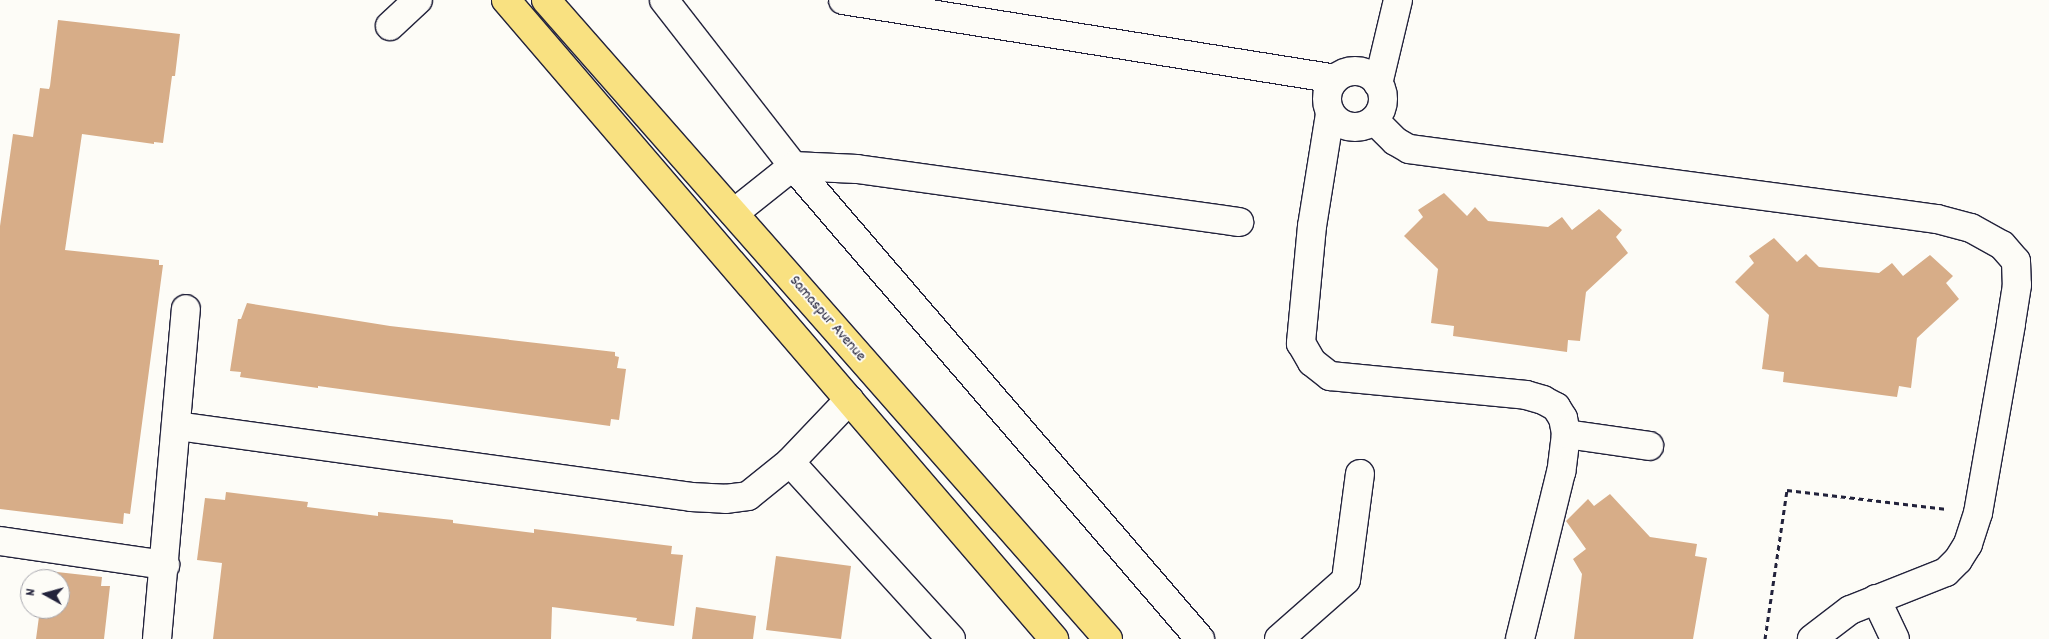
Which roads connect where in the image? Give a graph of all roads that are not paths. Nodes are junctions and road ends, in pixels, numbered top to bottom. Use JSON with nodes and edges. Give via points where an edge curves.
{"nodes":[{"id":1,"x":418,"y":0,"type":"edge"},
{"id":2,"x":506,"y":0,"type":"edge"},
{"id":3,"x":546,"y":0,"type":"edge"},
{"id":4,"x":664,"y":0,"type":"edge"},
{"id":5,"x":843,"y":0,"type":"edge"},
{"id":6,"x":1398,"y":0,"type":"edge"},
{"id":7,"x":390,"y":26,"type":"dead end"},
{"id":8,"x":1335,"y":79,"type":"junction"},
{"id":9,"x":1378,"y":84,"type":"junction"},
{"id":10,"x":1330,"y":114,"type":"junction"},
{"id":11,"x":1374,"y":120,"type":"junction"},
{"id":12,"x":793,"y":166,"type":"junction"},
{"id":13,"x":734,"y":213,"type":"junction"},
{"id":14,"x":1239,"y":222,"type":"dead end"},
{"id":15,"x":186,"y":309,"type":"dead end"},
{"id":16,"x":849,"y":400,"type":"junction"},
{"id":17,"x":178,"y":426,"type":"junction"},
{"id":18,"x":1566,"y":434,"type":"junction"},
{"id":19,"x":1649,"y":446,"type":"dead end"},
{"id":20,"x":790,"y":462,"type":"junction"},
{"id":21,"x":1360,"y":474,"type":"dead end"},
{"id":22,"x":0,"y":541,"type":"edge"},
{"id":23,"x":165,"y":565,"type":"junction"},
{"id":24,"x":1876,"y":599,"type":"junction"},
{"id":25,"x":1825,"y":635,"type":"edge"},
{"id":26,"x":157,"y":639,"type":"edge"},
{"id":27,"x":951,"y":639,"type":"edge"},
{"id":28,"x":1054,"y":639,"type":"edge"},
{"id":29,"x":1108,"y":639,"type":"edge"},
{"id":30,"x":1200,"y":639,"type":"edge"},
{"id":31,"x":1279,"y":639,"type":"edge"},
{"id":32,"x":1520,"y":639,"type":"edge"},
{"id":33,"x":1895,"y":639,"type":"edge"}],
"edges":[{"from":1,"to":7,"type":"street"},
{"from":2,"to":16,"type":"main road"},
{"from":3,"to":13,"type":"main road","name":"Samaspur Avenue"},
{"from":4,"to":12,"type":"street"},
{"from":5,"to":8,"type":"street"},
{"from":6,"to":9,"type":"street"},
{"from":8,"to":9,"type":"street","via":[[1358,72]]},
{"from":8,"to":10,"type":"street","via":[[1327,95]]},
{"from":9,"to":11,"type":"street","via":[[1383,99]]},
{"from":10,"to":11,"type":"street","via":[[1350,127],[1359,127]]},
{"from":10,"to":18,"type":"street","via":[[1312,226],[1301,343],[1312,362],[1330,376],[1526,395],[1556,407],[1563,418]]},
{"from":11,"to":24,"type":"street","via":[[1409,150],[1937,218],[1971,228],[2002,244],[2016,261],[2017,285],[1978,513],[1968,544],[1946,572]]},
{"from":12,"to":13,"type":"street"},
{"from":12,"to":14,"type":"street","via":[[857,169]]},
{"from":12,"to":30,"type":"street"},
{"from":13,"to":29,"type":"main road","name":"Samaspur Avenue"},
{"from":15,"to":17,"type":"street"},
{"from":16,"to":20,"type":"street"},
{"from":16,"to":28,"type":"main road"},
{"from":17,"to":20,"type":"street","via":[[691,497],[725,499],[748,496]]},
{"from":17,"to":23,"type":"street"},
{"from":18,"to":19,"type":"street"},
{"from":18,"to":32,"type":"street","via":[[1561,472]]},
{"from":20,"to":27,"type":"street"},
{"from":21,"to":31,"type":"street","via":[[1346,580]]},
{"from":22,"to":23,"type":"street"},
{"from":23,"to":26,"type":"street"},
{"from":24,"to":25,"type":"street","via":[[1850,610]]},
{"from":24,"to":33,"type":"street"}]}
